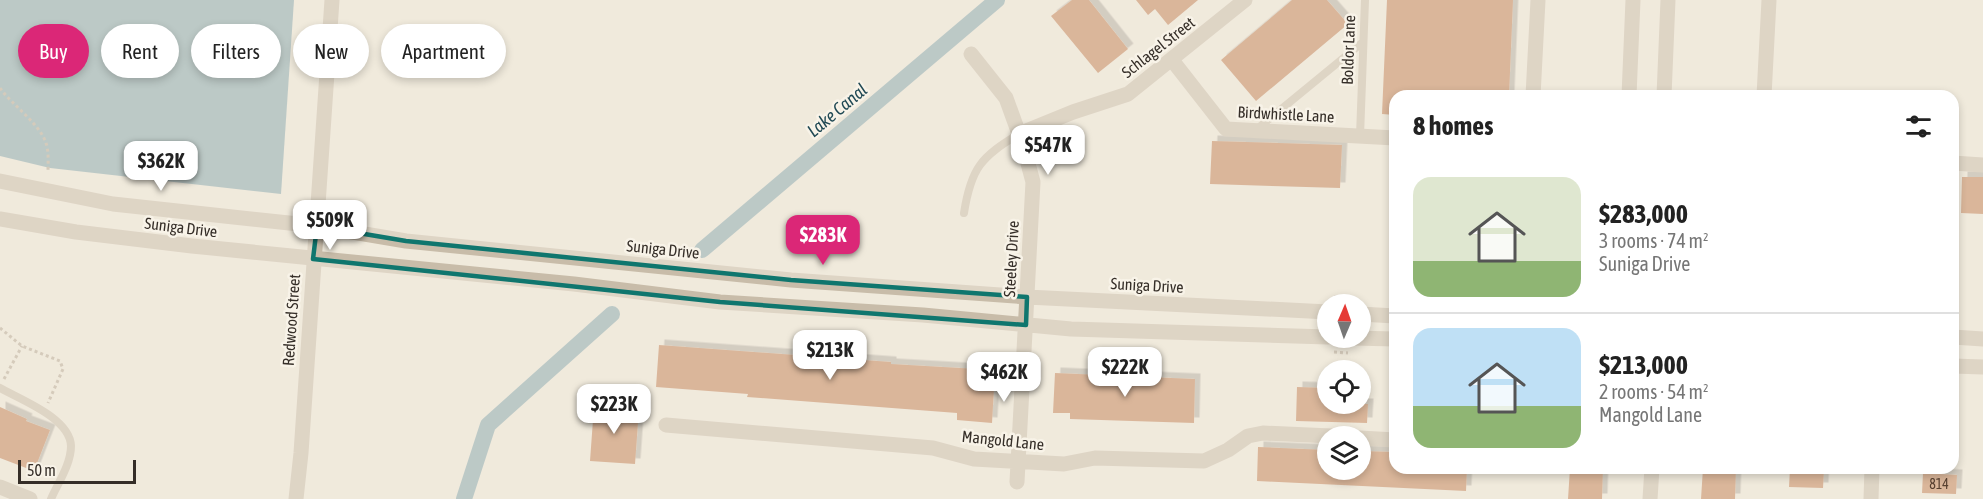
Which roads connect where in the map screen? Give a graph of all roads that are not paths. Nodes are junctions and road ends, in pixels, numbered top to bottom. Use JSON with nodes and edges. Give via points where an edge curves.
{"nodes":[{"id":1,"x":332,"y":0,"type":"edge"},
{"id":2,"x":1245,"y":0,"type":"edge"},
{"id":3,"x":1365,"y":0,"type":"edge"},
{"id":4,"x":1539,"y":0,"type":"edge"},
{"id":5,"x":1633,"y":0,"type":"edge"},
{"id":6,"x":1668,"y":0,"type":"edge"},
{"id":7,"x":1769,"y":0,"type":"edge"},
{"id":8,"x":1363,"y":42,"type":"junction"},
{"id":9,"x":971,"y":54,"type":"dead end"},
{"id":10,"x":1172,"y":60,"type":"junction"},
{"id":11,"x":1533,"y":90,"type":"edge"},
{"id":12,"x":1629,"y":90,"type":"edge"},
{"id":13,"x":1664,"y":90,"type":"edge"},
{"id":14,"x":1764,"y":90,"type":"edge"},
{"id":15,"x":1254,"y":131,"type":"junction"},
{"id":16,"x":1019,"y":134,"type":"junction"},
{"id":17,"x":1360,"y":136,"type":"junction"},
{"id":18,"x":1389,"y":138,"type":"edge"},
{"id":19,"x":1959,"y":163,"type":"edge"},
{"id":20,"x":1983,"y":165,"type":"edge"},
{"id":21,"x":0,"y":181,"type":"edge"},
{"id":22,"x":964,"y":213,"type":"dead end"},
{"id":23,"x":0,"y":219,"type":"edge"},
{"id":24,"x":316,"y":226,"type":"junction"},
{"id":25,"x":313,"y":259,"type":"junction"},
{"id":26,"x":1027,"y":297,"type":"junction"},
{"id":27,"x":1317,"y":304,"type":"edge"},
{"id":28,"x":1371,"y":309,"type":"edge"},
{"id":29,"x":1389,"y":314,"type":"edge"},
{"id":30,"x":1026,"y":325,"type":"junction"},
{"id":31,"x":1317,"y":337,"type":"edge"},
{"id":32,"x":1959,"y":337,"type":"edge"},
{"id":33,"x":1371,"y":338,"type":"edge"},
{"id":34,"x":1389,"y":339,"type":"edge"},
{"id":35,"x":1983,"y":339,"type":"edge"},
{"id":36,"x":1959,"y":366,"type":"edge"},
{"id":37,"x":1983,"y":367,"type":"edge"},
{"id":38,"x":1,"y":386,"type":"edge"},
{"id":39,"x":666,"y":425,"type":"dead end"},
{"id":40,"x":1317,"y":435,"type":"edge"},
{"id":41,"x":1371,"y":439,"type":"edge"},
{"id":42,"x":1389,"y":440,"type":"edge"},
{"id":43,"x":1017,"y":461,"type":"junction"},
{"id":44,"x":1652,"y":474,"type":"edge"},
{"id":45,"x":1872,"y":474,"type":"edge"},
{"id":46,"x":1017,"y":482,"type":"dead end"},
{"id":47,"x":0,"y":487,"type":"edge"},
{"id":48,"x":30,"y":499,"type":"edge"},
{"id":49,"x":51,"y":499,"type":"edge"},
{"id":50,"x":296,"y":499,"type":"edge"},
{"id":51,"x":1650,"y":499,"type":"edge"},
{"id":52,"x":1871,"y":499,"type":"edge"}],
"edges":[{"from":1,"to":24,"type":"street","name":"Redwood Street"},
{"from":2,"to":10,"type":"street","name":"Schlagel Street"},
{"from":3,"to":8,"type":"lane","name":"Boldor Lane"},
{"from":4,"to":11,"type":"street"},
{"from":5,"to":12,"type":"street"},
{"from":6,"to":13,"type":"street"},
{"from":7,"to":14,"type":"street"},
{"from":8,"to":15,"type":"lane"},
{"from":8,"to":17,"type":"lane","name":"Boldor Lane"},
{"from":9,"to":16,"type":"street","name":"Steeley Drive","via":[[1006,98]]},
{"from":10,"to":15,"type":"street","name":"Birdwhistle Lane","via":[[1226,129]]},
{"from":10,"to":16,"type":"street","name":"Schlagel Street","via":[[1128,94]]},
{"from":15,"to":17,"type":"street","name":"Birdwhistle Lane"},
{"from":16,"to":22,"type":"lane","via":[[982,162],[968,188]]},
{"from":16,"to":26,"type":"street","name":"Steeley Drive","via":[[1033,182]]},
{"from":17,"to":18,"type":"street","name":"Birdwhistle Lane"},
{"from":19,"to":20,"type":"street"},
{"from":21,"to":24,"type":"street","name":"Suniga Drive","via":[[113,204]]},
{"from":23,"to":25,"type":"street","name":"Suniga Drive","via":[[76,232]]},
{"from":24,"to":25,"type":"street","name":"Redwood Street"},
{"from":24,"to":26,"type":"street","name":"Suniga Drive","via":[[406,241],[780,279]]},
{"from":25,"to":30,"type":"street","name":"Suniga Drive","via":[[720,302]]},
{"from":25,"to":50,"type":"street","name":"Redwood Street"},
{"from":26,"to":27,"type":"street","name":"Suniga Drive"},
{"from":26,"to":30,"type":"street","name":"Steeley Drive"},
{"from":28,"to":29,"type":"street"},
{"from":30,"to":31,"type":"street","name":"Suniga Drive"},
{"from":30,"to":43,"type":"street","name":"Steeley Drive"},
{"from":32,"to":35,"type":"street"},
{"from":33,"to":34,"type":"street"},
{"from":36,"to":37,"type":"street"},
{"from":38,"to":49,"type":"lane","via":[[54,417],[66,430],[71,446]]},
{"from":39,"to":43,"type":"street","name":"Mangold Lane","via":[[933,448],[974,459]]},
{"from":40,"to":43,"type":"street","name":"Mangold Lane","via":[[1248,436],[1204,461],[1095,458],[1064,464]]},
{"from":41,"to":42,"type":"street"},
{"from":43,"to":46,"type":"street","name":"Steeley Drive"},
{"from":44,"to":51,"type":"street"},
{"from":45,"to":52,"type":"street"},
{"from":47,"to":48,"type":"street"}]}
